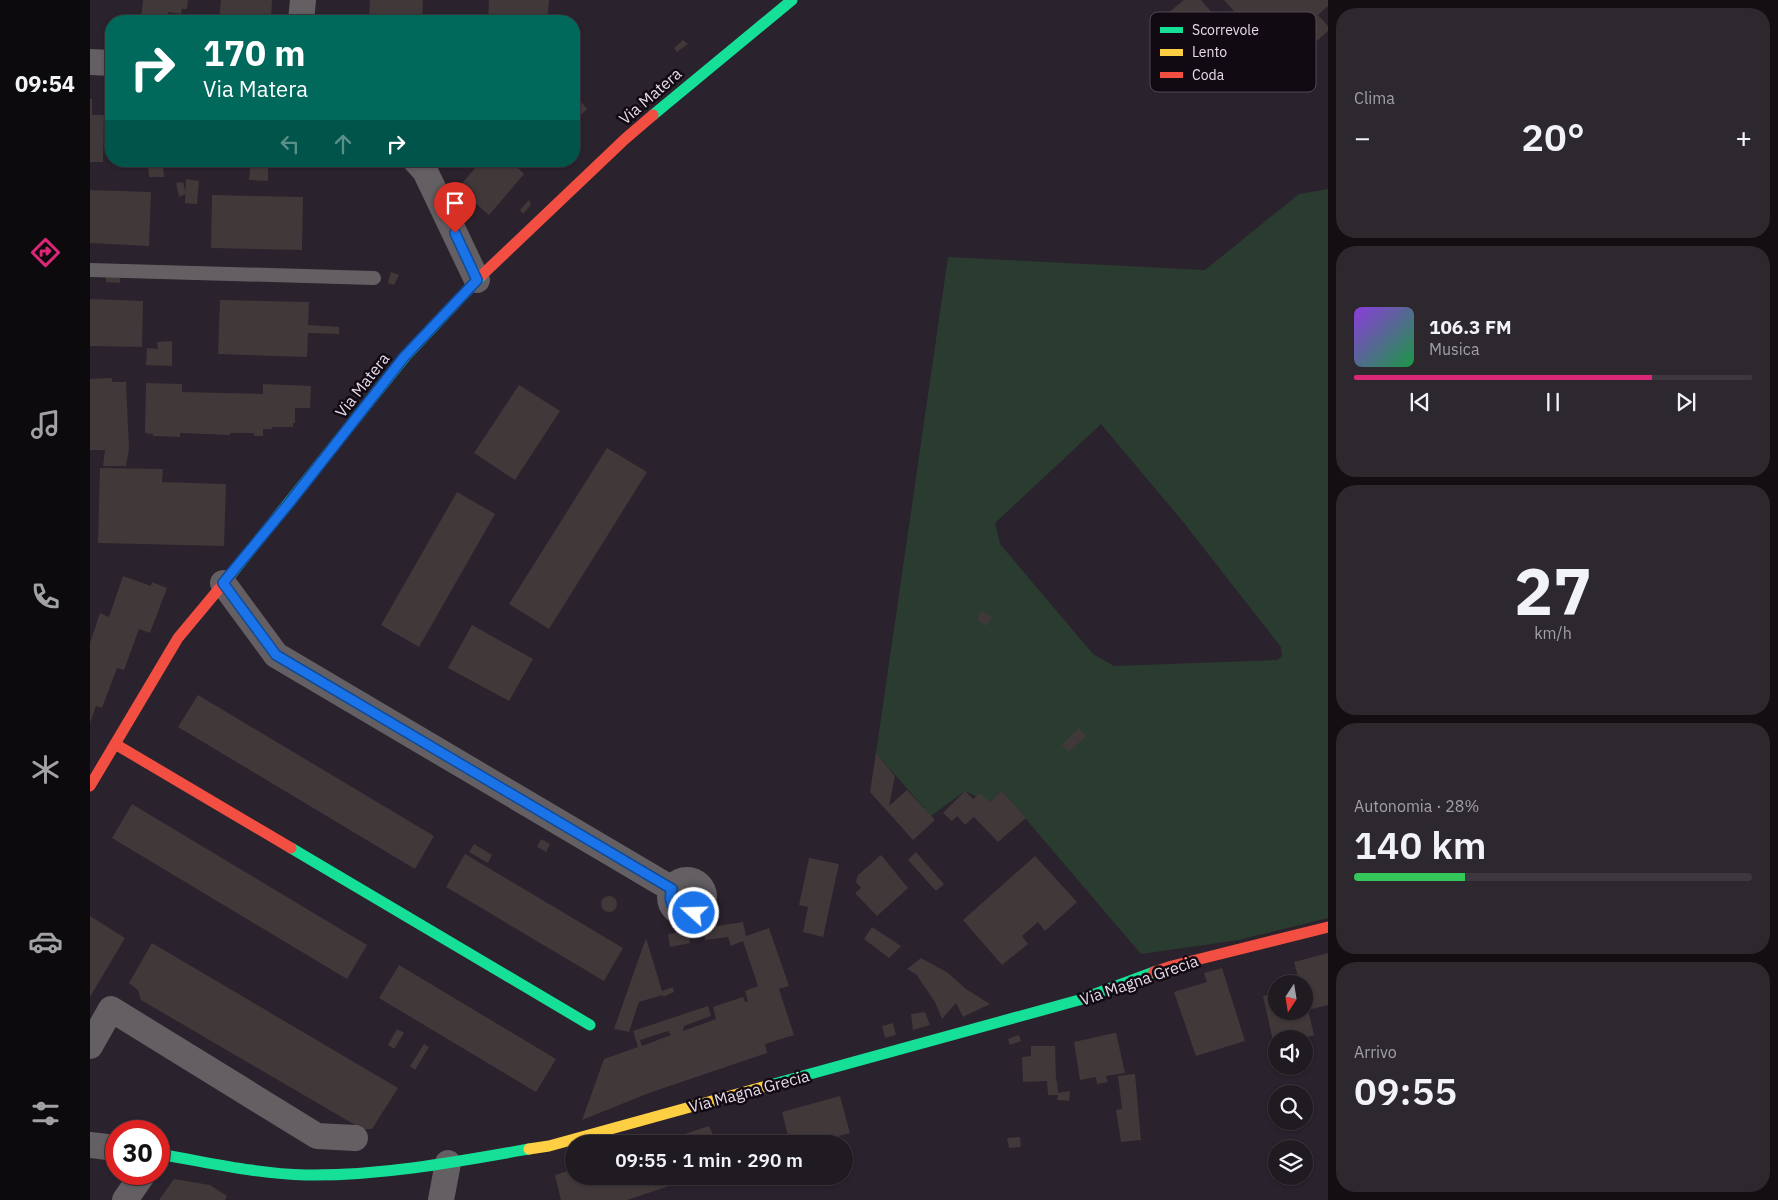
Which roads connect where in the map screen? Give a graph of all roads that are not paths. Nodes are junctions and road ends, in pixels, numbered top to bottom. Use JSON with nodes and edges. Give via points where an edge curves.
{"nodes":[{"id":1,"x":303,"y":0,"type":"edge"},
{"id":2,"x":792,"y":0,"type":"edge"},
{"id":3,"x":302,"y":15,"type":"edge"},
{"id":4,"x":90,"y":62,"type":"edge"},
{"id":5,"x":105,"y":63,"type":"edge"},
{"id":6,"x":421,"y":167,"type":"edge"},
{"id":7,"x":90,"y":270,"type":"edge"},
{"id":8,"x":374,"y":278,"type":"dead end"},
{"id":9,"x":477,"y":280,"type":"junction"},
{"id":10,"x":223,"y":583,"type":"junction"},
{"id":11,"x":115,"y":744,"type":"junction"},
{"id":12,"x":90,"y":786,"type":"edge"},
{"id":13,"x":672,"y":889,"type":"dead end"},
{"id":14,"x":1328,"y":927,"type":"edge"},
{"id":15,"x":590,"y":1024,"type":"dead end"},
{"id":16,"x":90,"y":1046,"type":"edge"},
{"id":17,"x":328,"y":1137,"type":"junction"},
{"id":18,"x":355,"y":1138,"type":"dead end"},
{"id":19,"x":90,"y":1145,"type":"edge"},
{"id":20,"x":105,"y":1147,"type":"edge"},
{"id":21,"x":170,"y":1156,"type":"edge"},
{"id":22,"x":448,"y":1163,"type":"junction"},
{"id":23,"x":328,"y":1174,"type":"junction"},
{"id":24,"x":135,"y":1185,"type":"edge"},
{"id":25,"x":125,"y":1200,"type":"edge"},
{"id":26,"x":441,"y":1200,"type":"edge"}],
"edges":[{"from":1,"to":3,"type":"street"},
{"from":2,"to":9,"type":"street","name":"Via Matera","via":[[625,139]]},
{"from":4,"to":5,"type":"street"},
{"from":6,"to":9,"type":"street"},
{"from":7,"to":8,"type":"lane"},
{"from":9,"to":10,"type":"street","name":"Via Matera","via":[[404,357]]},
{"from":10,"to":11,"type":"street","name":"Via Matera","via":[[178,638]]},
{"from":10,"to":13,"type":"street","via":[[276,655]]},
{"from":11,"to":12,"type":"street","name":"Via Matera"},
{"from":11,"to":15,"type":"street"},
{"from":14,"to":22,"type":"street","name":"Via Magna Grecia","via":[[1172,966],[1079,1000],[549,1146]]},
{"from":16,"to":17,"type":"street","via":[[111,1009],[317,1136]]},
{"from":17,"to":18,"type":"street"},
{"from":17,"to":23,"type":"street"},
{"from":19,"to":20,"type":"street"},
{"from":21,"to":23,"type":"street","name":"Via Magna Grecia","via":[[264,1172]]},
{"from":22,"to":23,"type":"street","name":"Via Magna Grecia"},
{"from":22,"to":26,"type":"street"},
{"from":24,"to":25,"type":"street"}]}
